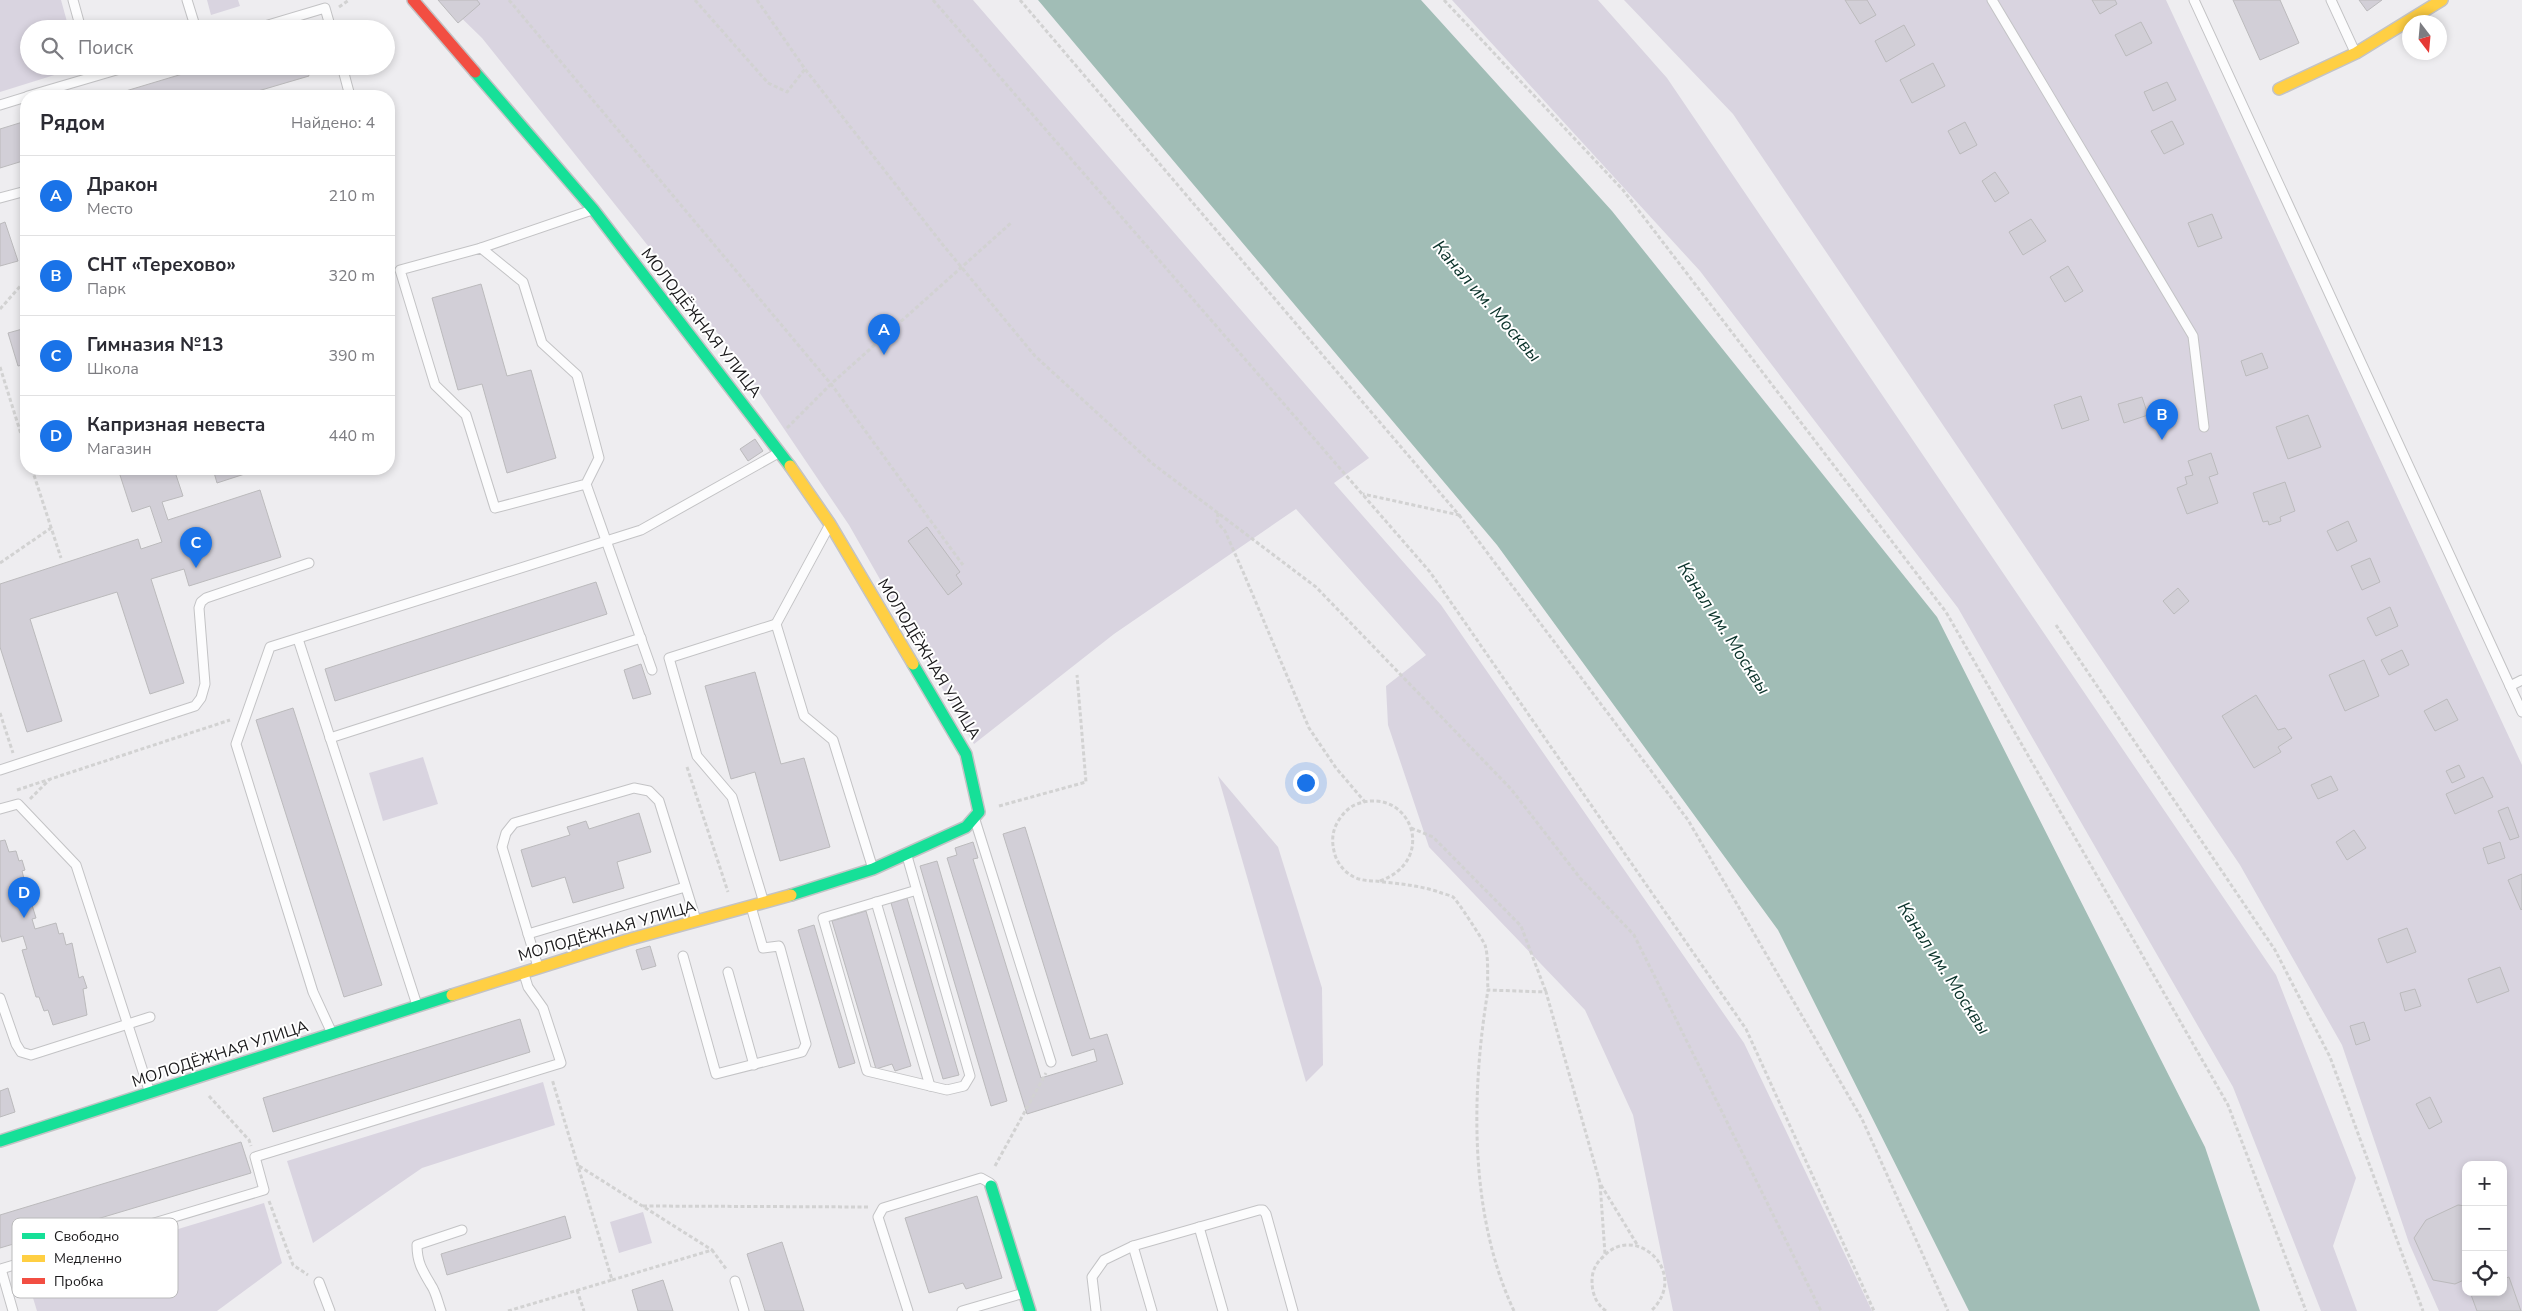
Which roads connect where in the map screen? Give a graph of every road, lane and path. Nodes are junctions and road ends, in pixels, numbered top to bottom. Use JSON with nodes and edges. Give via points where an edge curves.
{"nodes":[{"id":1,"x":73,"y":0,"type":"edge"},
{"id":2,"x":188,"y":0,"type":"edge"},
{"id":3,"x":413,"y":0,"type":"edge"},
{"id":4,"x":509,"y":0,"type":"edge"},
{"id":5,"x":695,"y":0,"type":"edge"},
{"id":6,"x":757,"y":0,"type":"edge"},
{"id":7,"x":933,"y":0,"type":"edge"},
{"id":8,"x":1020,"y":0,"type":"edge"},
{"id":9,"x":1444,"y":0,"type":"edge"},
{"id":10,"x":1992,"y":0,"type":"edge"},
{"id":11,"x":2194,"y":0,"type":"edge"},
{"id":12,"x":2331,"y":0,"type":"edge"},
{"id":13,"x":2442,"y":0,"type":"edge"},
{"id":14,"x":79,"y":20,"type":"edge"},
{"id":15,"x":194,"y":20,"type":"edge"},
{"id":16,"x":285,"y":20,"type":"edge"},
{"id":17,"x":328,"y":20,"type":"edge"},
{"id":18,"x":2356,"y":53,"type":"junction"},
{"id":19,"x":805,"y":69,"type":"junction"},
{"id":20,"x":101,"y":75,"type":"edge"},
{"id":21,"x":344,"y":75,"type":"edge"},
{"id":22,"x":95,"y":77,"type":"joint"},
{"id":23,"x":2279,"y":89,"type":"dead end"},
{"id":24,"x":51,"y":90,"type":"edge"},
{"id":25,"x":348,"y":90,"type":"edge"},
{"id":26,"x":20,"y":99,"type":"edge"},
{"id":27,"x":0,"y":105,"type":"edge"},
{"id":28,"x":20,"y":193,"type":"edge"},
{"id":29,"x":0,"y":198,"type":"edge"},
{"id":30,"x":593,"y":209,"type":"junction"},
{"id":31,"x":1011,"y":223,"type":"dead end"},
{"id":32,"x":481,"y":248,"type":"junction"},
{"id":33,"x":962,"y":269,"type":"junction"},
{"id":34,"x":20,"y":287,"type":"edge"},
{"id":35,"x":0,"y":309,"type":"edge"},
{"id":36,"x":0,"y":367,"type":"edge"},
{"id":37,"x":831,"y":384,"type":"junction"},
{"id":38,"x":2204,"y":427,"type":"dead end"},
{"id":39,"x":786,"y":429,"type":"dead end"},
{"id":40,"x":20,"y":431,"type":"edge"},
{"id":41,"x":780,"y":452,"type":"junction"},
{"id":42,"x":34,"y":475,"type":"edge"},
{"id":43,"x":586,"y":484,"type":"junction"},
{"id":44,"x":1363,"y":494,"type":"junction"},
{"id":45,"x":1218,"y":513,"type":"junction"},
{"id":46,"x":1460,"y":515,"type":"junction"},
{"id":47,"x":830,"y":524,"type":"junction"},
{"id":48,"x":51,"y":528,"type":"junction"},
{"id":49,"x":605,"y":543,"type":"junction"},
{"id":50,"x":60,"y":558,"type":"dead end"},
{"id":51,"x":0,"y":563,"type":"edge"},
{"id":52,"x":309,"y":563,"type":"dead end"},
{"id":53,"x":963,"y":565,"type":"dead end"},
{"id":54,"x":776,"y":624,"type":"junction"},
{"id":55,"x":2056,"y":625,"type":"dead end"},
{"id":56,"x":642,"y":638,"type":"junction"},
{"id":57,"x":298,"y":639,"type":"junction"},
{"id":58,"x":652,"y":670,"type":"dead end"},
{"id":59,"x":1077,"y":676,"type":"dead end"},
{"id":60,"x":2522,"y":680,"type":"edge"},
{"id":61,"x":2510,"y":686,"type":"junction"},
{"id":62,"x":2522,"y":712,"type":"edge"},
{"id":63,"x":0,"y":713,"type":"edge"},
{"id":64,"x":244,"y":718,"type":"junction"},
{"id":65,"x":330,"y":738,"type":"junction"},
{"id":66,"x":686,"y":764,"type":"dead end"},
{"id":67,"x":18,"y":765,"type":"junction"},
{"id":68,"x":0,"y":770,"type":"edge"},
{"id":69,"x":50,"y":778,"type":"junction"},
{"id":70,"x":9,"y":792,"type":"dead end"},
{"id":71,"x":1365,"y":802,"type":"junction"},
{"id":72,"x":21,"y":808,"type":"junction"},
{"id":73,"x":0,"y":809,"type":"edge"},
{"id":74,"x":977,"y":815,"type":"junction"},
{"id":75,"x":1411,"y":828,"type":"junction"},
{"id":76,"x":907,"y":854,"type":"junction"},
{"id":77,"x":873,"y":869,"type":"junction"},
{"id":78,"x":1380,"y":881,"type":"junction"},
{"id":79,"x":685,"y":887,"type":"junction"},
{"id":80,"x":917,"y":890,"type":"junction"},
{"id":81,"x":876,"y":902,"type":"junction"},
{"id":82,"x":764,"y":904,"type":"junction"},
{"id":83,"x":751,"y":907,"type":"junction"},
{"id":84,"x":734,"y":911,"type":"junction"},
{"id":85,"x":696,"y":921,"type":"junction"},
{"id":86,"x":528,"y":934,"type":"junction"},
{"id":87,"x":683,"y":956,"type":"dead end"},
{"id":88,"x":538,"y":967,"type":"junction"},
{"id":89,"x":523,"y":972,"type":"junction"},
{"id":90,"x":728,"y":972,"type":"dead end"},
{"id":91,"x":1488,"y":990,"type":"junction"},
{"id":92,"x":1546,"y":992,"type":"junction"},
{"id":93,"x":0,"y":998,"type":"edge"},
{"id":94,"x":417,"y":1006,"type":"junction"},
{"id":95,"x":150,"y":1017,"type":"dead end"},
{"id":96,"x":129,"y":1024,"type":"junction"},
{"id":97,"x":332,"y":1034,"type":"junction"},
{"id":98,"x":1052,"y":1062,"type":"joint"},
{"id":99,"x":754,"y":1065,"type":"junction"},
{"id":100,"x":548,"y":1067,"type":"junction"},
{"id":101,"x":193,"y":1079,"type":"junction"},
{"id":102,"x":930,"y":1086,"type":"junction"},
{"id":103,"x":150,"y":1094,"type":"junction"},
{"id":104,"x":0,"y":1141,"type":"edge"},
{"id":105,"x":255,"y":1157,"type":"junction"},
{"id":106,"x":579,"y":1166,"type":"junction"},
{"id":107,"x":990,"y":1183,"type":"junction"},
{"id":108,"x":1600,"y":1184,"type":"junction"},
{"id":109,"x":264,"y":1190,"type":"junction"},
{"id":110,"x":643,"y":1206,"type":"junction"},
{"id":111,"x":882,"y":1208,"type":"junction"},
{"id":112,"x":171,"y":1218,"type":"edge"},
{"id":113,"x":1199,"y":1227,"type":"junction"},
{"id":114,"x":462,"y":1230,"type":"dead end"},
{"id":115,"x":1133,"y":1246,"type":"junction"},
{"id":116,"x":1638,"y":1247,"type":"junction"},
{"id":117,"x":712,"y":1250,"type":"junction"},
{"id":118,"x":1604,"y":1254,"type":"junction"},
{"id":119,"x":12,"y":1266,"type":"edge"},
{"id":120,"x":612,"y":1280,"type":"junction"},
{"id":121,"x":735,"y":1281,"type":"joint"},
{"id":122,"x":319,"y":1282,"type":"joint"},
{"id":123,"x":577,"y":1290,"type":"junction"},
{"id":124,"x":1024,"y":1293,"type":"junction"},
{"id":125,"x":13,"y":1311,"type":"edge"},
{"id":126,"x":330,"y":1311,"type":"edge"},
{"id":127,"x":441,"y":1311,"type":"edge"},
{"id":128,"x":508,"y":1311,"type":"edge"},
{"id":129,"x":584,"y":1311,"type":"edge"},
{"id":130,"x":744,"y":1311,"type":"edge"},
{"id":131,"x":908,"y":1311,"type":"edge"},
{"id":132,"x":962,"y":1311,"type":"edge"},
{"id":133,"x":1030,"y":1311,"type":"edge"},
{"id":134,"x":1096,"y":1311,"type":"edge"},
{"id":135,"x":1152,"y":1311,"type":"edge"},
{"id":136,"x":1223,"y":1311,"type":"edge"},
{"id":137,"x":1292,"y":1311,"type":"edge"},
{"id":138,"x":1514,"y":1311,"type":"edge"},
{"id":139,"x":1606,"y":1311,"type":"edge"},
{"id":140,"x":1651,"y":1311,"type":"edge"},
{"id":141,"x":1821,"y":1311,"type":"edge"},
{"id":142,"x":1874,"y":1311,"type":"edge"},
{"id":143,"x":1948,"y":1311,"type":"edge"},
{"id":144,"x":2306,"y":1311,"type":"edge"},
{"id":145,"x":2423,"y":1311,"type":"edge"}],
"edges":[{"from":1,"to":14,"type":"lane"},
{"from":2,"to":15,"type":"lane"},
{"from":3,"to":30,"type":"street","name":"МОЛОДЁЖНАЯ УЛИЦА"},
{"from":4,"to":37,"type":"path"},
{"from":5,"to":19,"type":"path","via":[[768,83],[787,92]]},
{"from":6,"to":19,"type":"path"},
{"from":7,"to":44,"type":"path"},
{"from":8,"to":46,"type":"path"},
{"from":9,"to":144,"type":"path","via":[[1624,190],[1946,612],[2228,1105]]},
{"from":10,"to":38,"type":"lane","via":[[2193,336]]},
{"from":11,"to":61,"type":"lane"},
{"from":12,"to":18,"type":"lane"},
{"from":13,"to":18,"type":"street"},
{"from":16,"to":17,"type":"lane","via":[[325,8]]},
{"from":18,"to":23,"type":"street"},
{"from":19,"to":33,"type":"path"},
{"from":20,"to":22,"type":"lane"},
{"from":21,"to":25,"type":"lane"},
{"from":22,"to":24,"type":"lane"},
{"from":26,"to":27,"type":"lane"},
{"from":28,"to":29,"type":"lane"},
{"from":30,"to":32,"type":"lane"},
{"from":30,"to":41,"type":"street","name":"МОЛОДЁЖНАЯ УЛИЦА"},
{"from":31,"to":33,"type":"path"},
{"from":32,"to":43,"type":"lane","via":[[522,282],[542,342],[577,375],[599,458]]},
{"from":32,"to":43,"type":"lane","via":[[400,270],[435,385],[466,414],[495,508]]},
{"from":33,"to":37,"type":"path"},
{"from":33,"to":45,"type":"path","via":[[1035,356],[1153,464]]},
{"from":34,"to":35,"type":"path"},
{"from":36,"to":40,"type":"path"},
{"from":37,"to":39,"type":"path"},
{"from":37,"to":53,"type":"path"},
{"from":41,"to":47,"type":"street","name":"МОЛОДЁЖНАЯ УЛИЦА"},
{"from":41,"to":49,"type":"lane","via":[[641,530]]},
{"from":42,"to":48,"type":"path"},
{"from":43,"to":49,"type":"lane"},
{"from":44,"to":46,"type":"path"},
{"from":44,"to":142,"type":"path","via":[[1430,572],[1746,1029]]},
{"from":45,"to":71,"type":"path","via":[[1217,522],[1225,531],[1309,728],[1336,768]]},
{"from":45,"to":141,"type":"path","via":[[1316,586],[1511,789],[1580,878],[1634,935]]},
{"from":46,"to":143,"type":"path","via":[[1688,820],[1862,1119]]},
{"from":47,"to":54,"type":"lane"},
{"from":47,"to":74,"type":"street","name":"МОЛОДЁЖНАЯ УЛИЦА","via":[[966,754]]},
{"from":48,"to":50,"type":"path"},
{"from":48,"to":51,"type":"path"},
{"from":49,"to":56,"type":"lane"},
{"from":49,"to":57,"type":"lane"},
{"from":52,"to":67,"type":"lane","via":[[201,602],[205,684],[195,706]]},
{"from":54,"to":77,"type":"lane","via":[[804,716],[833,740]]},
{"from":54,"to":82,"type":"lane","via":[[669,658],[697,756],[732,797]]},
{"from":55,"to":145,"type":"path","via":[[2275,950],[2330,1057]]},
{"from":56,"to":58,"type":"lane"},
{"from":56,"to":65,"type":"lane"},
{"from":57,"to":64,"type":"lane","via":[[270,647]]},
{"from":57,"to":65,"type":"lane"},
{"from":59,"to":74,"type":"path","via":[[1086,782]]},
{"from":60,"to":61,"type":"lane"},
{"from":61,"to":62,"type":"lane"},
{"from":63,"to":67,"type":"path"},
{"from":64,"to":69,"type":"path"},
{"from":64,"to":97,"type":"lane","via":[[236,744],[313,992]]},
{"from":65,"to":94,"type":"lane"},
{"from":66,"to":84,"type":"path"},
{"from":67,"to":68,"type":"lane"},
{"from":69,"to":70,"type":"path"},
{"from":69,"to":72,"type":"path"},
{"from":71,"to":75,"type":"path","via":[[1384,802],[1396,808]]},
{"from":71,"to":78,"type":"path","via":[[1348,810],[1339,819],[1332,843],[1342,868],[1353,877],[1366,882]]},
{"from":72,"to":73,"type":"lane","via":[[18,804]]},
{"from":72,"to":96,"type":"lane","via":[[76,865]]},
{"from":74,"to":76,"type":"street","name":"МОЛОДЁЖНАЯ УЛИЦА","via":[[966,827]]},
{"from":74,"to":98,"type":"lane"},
{"from":75,"to":78,"type":"path","via":[[1414,842],[1404,868]]},
{"from":75,"to":92,"type":"path","via":[[1433,837],[1521,926]]},
{"from":76,"to":77,"type":"street","name":"МОЛОДЁЖНАЯ УЛИЦА"},
{"from":76,"to":80,"type":"lane"},
{"from":77,"to":82,"type":"street","name":"МОЛОДЁЖНАЯ УЛИЦА"},
{"from":78,"to":91,"type":"path","via":[[1423,887],[1454,898],[1485,944]]},
{"from":79,"to":85,"type":"lane"},
{"from":79,"to":86,"type":"lane"},
{"from":79,"to":86,"type":"lane","via":[[659,801],[649,791],[634,788],[514,823],[502,846]]},
{"from":80,"to":81,"type":"lane"},
{"from":80,"to":102,"type":"lane","via":[[970,1076],[964,1086],[948,1090]]},
{"from":81,"to":102,"type":"lane"},
{"from":81,"to":102,"type":"lane","via":[[822,918],[867,1071]]},
{"from":82,"to":83,"type":"street","name":"МОЛОДЁЖНАЯ УЛИЦА"},
{"from":83,"to":84,"type":"street","name":"МОЛОДЁЖНАЯ УЛИЦА"},
{"from":83,"to":99,"type":"lane","via":[[763,948],[780,948],[806,1044],[802,1052]]},
{"from":84,"to":85,"type":"street","name":"МОЛОДЁЖНАЯ УЛИЦА"},
{"from":85,"to":88,"type":"street","name":"МОЛОДЁЖНАЯ УЛИЦА"},
{"from":86,"to":88,"type":"lane"},
{"from":87,"to":99,"type":"lane","via":[[716,1074]]},
{"from":88,"to":89,"type":"street","name":"МОЛОДЁЖНАЯ УЛИЦА"},
{"from":89,"to":94,"type":"street","name":"МОЛОДЁЖНАЯ УЛИЦА"},
{"from":89,"to":100,"type":"lane","via":[[528,987],[543,1008],[561,1063]]},
{"from":90,"to":99,"type":"lane"},
{"from":91,"to":92,"type":"path"},
{"from":91,"to":138,"type":"path","via":[[1482,1022],[1478,1174],[1492,1253]]},
{"from":92,"to":108,"type":"path"},
{"from":93,"to":96,"type":"lane","via":[[21,1052],[31,1054]]},
{"from":94,"to":97,"type":"street","name":"МОЛОДЁЖНАЯ УЛИЦА"},
{"from":95,"to":96,"type":"lane"},
{"from":96,"to":103,"type":"lane"},
{"from":97,"to":101,"type":"street","name":"МОЛОДЁЖНАЯ УЛИЦА"},
{"from":98,"to":107,"type":"path"},
{"from":100,"to":105,"type":"lane"},
{"from":100,"to":106,"type":"path"},
{"from":101,"to":103,"type":"street","name":"МОЛОДЁЖНАЯ УЛИЦА"},
{"from":101,"to":105,"type":"path","via":[[249,1140]]},
{"from":103,"to":104,"type":"street","name":"МОЛОДЁЖНАЯ УЛИЦА"},
{"from":105,"to":109,"type":"lane"},
{"from":106,"to":110,"type":"path"},
{"from":106,"to":120,"type":"path"},
{"from":107,"to":111,"type":"lane","via":[[982,1178]]},
{"from":107,"to":124,"type":"street"},
{"from":108,"to":116,"type":"path"},
{"from":108,"to":118,"type":"path"},
{"from":109,"to":112,"type":"lane"},
{"from":109,"to":122,"type":"path","via":[[293,1265]]},
{"from":110,"to":111,"type":"path","via":[[848,1205]]},
{"from":110,"to":117,"type":"path"},
{"from":111,"to":131,"type":"lane","via":[[878,1217]]},
{"from":113,"to":115,"type":"lane"},
{"from":113,"to":136,"type":"lane"},
{"from":113,"to":137,"type":"lane","via":[[1263,1210]]},
{"from":114,"to":127,"type":"lane","via":[[417,1245],[417,1260],[432,1286]]},
{"from":115,"to":134,"type":"lane","via":[[1104,1260],[1092,1277]]},
{"from":115,"to":135,"type":"lane"},
{"from":116,"to":118,"type":"path","via":[[1620,1247]]},
{"from":116,"to":140,"type":"path","via":[[1649,1251],[1664,1270],[1664,1293]]},
{"from":117,"to":120,"type":"path"},
{"from":117,"to":121,"type":"path"},
{"from":118,"to":139,"type":"path","via":[[1594,1269],[1592,1288],[1596,1300]]},
{"from":119,"to":125,"type":"lane","via":[[1,1269]]},
{"from":120,"to":123,"type":"path"},
{"from":121,"to":130,"type":"lane"},
{"from":122,"to":126,"type":"lane"},
{"from":123,"to":128,"type":"path"},
{"from":123,"to":129,"type":"path"},
{"from":124,"to":132,"type":"lane"},
{"from":124,"to":133,"type":"street"}]}
